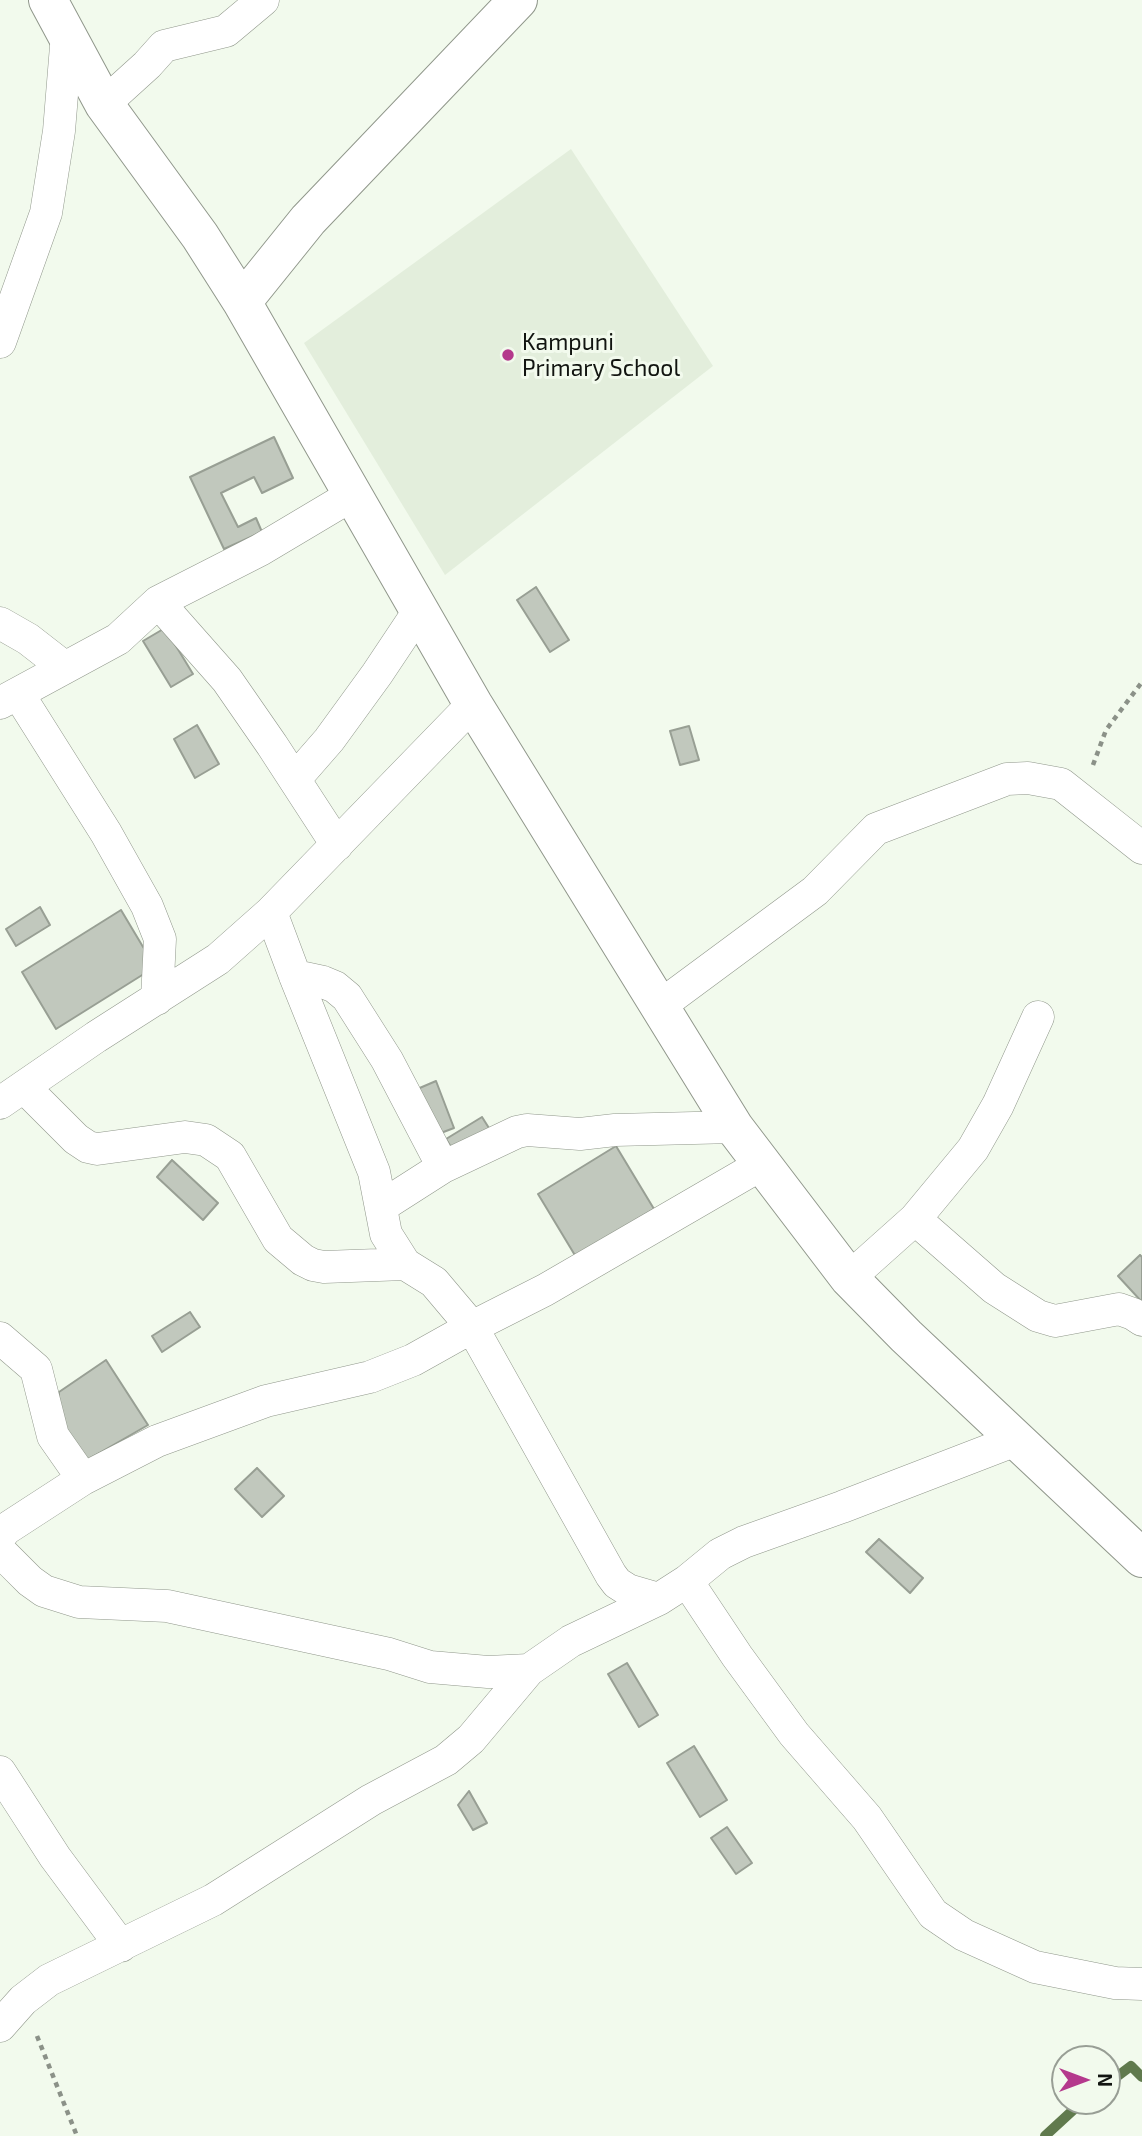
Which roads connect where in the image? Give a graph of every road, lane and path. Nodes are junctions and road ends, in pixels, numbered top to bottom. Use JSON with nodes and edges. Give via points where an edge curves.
{"nodes":[{"id":1,"x":48,"y":0,"type":"edge"},
{"id":2,"x":263,"y":0,"type":"edge"},
{"id":3,"x":518,"y":0,"type":"edge"},
{"id":4,"x":67,"y":33,"type":"junction"},
{"id":5,"x":104,"y":104,"type":"junction"},
{"id":6,"x":12,"y":261,"type":"edge"},
{"id":7,"x":242,"y":302,"type":"junction"},
{"id":8,"x":0,"y":342,"type":"edge"},
{"id":9,"x":354,"y":494,"type":"junction"},
{"id":10,"x":158,"y":602,"type":"junction"},
{"id":11,"x":419,"y":611,"type":"junction"},
{"id":12,"x":0,"y":623,"type":"edge"},
{"id":13,"x":64,"y":667,"type":"junction"},
{"id":14,"x":1142,"y":682,"type":"edge"},
{"id":15,"x":9,"y":699,"type":"edge"},
{"id":16,"x":473,"y":704,"type":"junction"},
{"id":17,"x":295,"y":779,"type":"junction"},
{"id":18,"x":1071,"y":792,"type":"junction"},
{"id":19,"x":337,"y":845,"type":"junction"},
{"id":20,"x":1142,"y":848,"type":"edge"},
{"id":21,"x":271,"y":912,"type":"junction"},
{"id":22,"x":295,"y":976,"type":"junction"},
{"id":23,"x":157,"y":999,"type":"junction"},
{"id":24,"x":660,"y":1005,"type":"junction"},
{"id":25,"x":1038,"y":1017,"type":"dead end"},
{"id":26,"x":12,"y":1096,"type":"edge"},
{"id":27,"x":734,"y":1127,"type":"junction"},
{"id":28,"x":764,"y":1163,"type":"junction"},
{"id":29,"x":443,"y":1167,"type":"junction"},
{"id":30,"x":382,"y":1206,"type":"junction"},
{"id":31,"x":915,"y":1219,"type":"junction"},
{"id":32,"x":405,"y":1264,"type":"junction"},
{"id":33,"x":849,"y":1278,"type":"junction"},
{"id":34,"x":1142,"y":1320,"type":"edge"},
{"id":35,"x":472,"y":1327,"type":"junction"},
{"id":36,"x":0,"y":1338,"type":"edge"},
{"id":37,"x":1016,"y":1440,"type":"junction"},
{"id":38,"x":83,"y":1479,"type":"junction"},
{"id":39,"x":0,"y":1536,"type":"edge"},
{"id":40,"x":0,"y":1551,"type":"edge"},
{"id":41,"x":1142,"y":1558,"type":"edge"},
{"id":42,"x":687,"y":1581,"type":"junction"},
{"id":43,"x":659,"y":1599,"type":"junction"},
{"id":44,"x":529,"y":1670,"type":"junction"},
{"id":45,"x":0,"y":1772,"type":"edge"},
{"id":46,"x":121,"y":1946,"type":"junction"},
{"id":47,"x":1142,"y":1984,"type":"edge"},
{"id":48,"x":23,"y":2000,"type":"junction"},
{"id":49,"x":0,"y":2026,"type":"edge"},
{"id":50,"x":77,"y":2136,"type":"edge"}],
"edges":[{"from":1,"to":4,"type":"street"},
{"from":2,"to":5,"type":"street","via":[[226,30],[164,46]]},
{"from":3,"to":7,"type":"street","via":[[308,220]]},
{"from":4,"to":5,"type":"street"},
{"from":4,"to":6,"type":"street","via":[[46,213]]},
{"from":5,"to":7,"type":"street"},
{"from":6,"to":8,"type":"street"},
{"from":7,"to":9,"type":"street"},
{"from":9,"to":10,"type":"street","via":[[260,550]]},
{"from":9,"to":11,"type":"street"},
{"from":10,"to":13,"type":"street","via":[[118,639]]},
{"from":10,"to":17,"type":"street","via":[[228,680]]},
{"from":11,"to":16,"type":"street"},
{"from":11,"to":17,"type":"street","via":[[329,740]]},
{"from":12,"to":13,"type":"street"},
{"from":13,"to":15,"type":"street"},
{"from":14,"to":18,"type":"path","via":[[1106,730],[1091,769]]},
{"from":15,"to":23,"type":"street","via":[[106,833],[147,906],[160,939]]},
{"from":16,"to":19,"type":"street"},
{"from":16,"to":24,"type":"street"},
{"from":17,"to":19,"type":"street"},
{"from":18,"to":20,"type":"street"},
{"from":18,"to":24,"type":"street","via":[[1061,784],[1007,779],[876,829],[815,891]]},
{"from":19,"to":21,"type":"street"},
{"from":21,"to":22,"type":"street"},
{"from":21,"to":23,"type":"street","via":[[218,959]]},
{"from":22,"to":29,"type":"street","via":[[323,982],[347,997],[387,1060]]},
{"from":22,"to":30,"type":"street","via":[[374,1172]]},
{"from":23,"to":26,"type":"street"},
{"from":24,"to":27,"type":"street"},
{"from":25,"to":31,"type":"street","via":[[973,1149]]},
{"from":26,"to":32,"type":"street","via":[[88,1147],[185,1137],[206,1140],[230,1156],[278,1239],[313,1265]]},
{"from":27,"to":28,"type":"street"},
{"from":27,"to":29,"type":"street","via":[[580,1134],[527,1130]]},
{"from":28,"to":33,"type":"street"},
{"from":28,"to":35,"type":"street"},
{"from":29,"to":30,"type":"street"},
{"from":30,"to":32,"type":"street","via":[[386,1234]]},
{"from":31,"to":33,"type":"street"},
{"from":31,"to":34,"type":"street","via":[[994,1288],[1038,1316],[1055,1321],[1119,1309]]},
{"from":32,"to":35,"type":"street","via":[[434,1282]]},
{"from":33,"to":37,"type":"street"},
{"from":35,"to":38,"type":"street","via":[[413,1360],[370,1377],[266,1401],[157,1441]]},
{"from":35,"to":43,"type":"street","via":[[611,1575],[628,1590]]},
{"from":36,"to":38,"type":"street","via":[[36,1369],[53,1436]]},
{"from":37,"to":41,"type":"street"},
{"from":37,"to":42,"type":"street","via":[[744,1542],[720,1554]]},
{"from":38,"to":39,"type":"street"},
{"from":40,"to":44,"type":"street","via":[[44,1591],[79,1602],[167,1606],[430,1667]]},
{"from":42,"to":43,"type":"street"},
{"from":42,"to":47,"type":"street","via":[[794,1734],[867,1818],[933,1914],[964,1935],[1035,1967]]},
{"from":43,"to":44,"type":"street","via":[[570,1641]]},
{"from":44,"to":46,"type":"street","via":[[471,1739],[446,1759],[371,1800],[213,1900]]},
{"from":45,"to":46,"type":"street"},
{"from":46,"to":48,"type":"street","via":[[49,1980]]},
{"from":48,"to":49,"type":"street"},
{"from":48,"to":50,"type":"path"}]}
